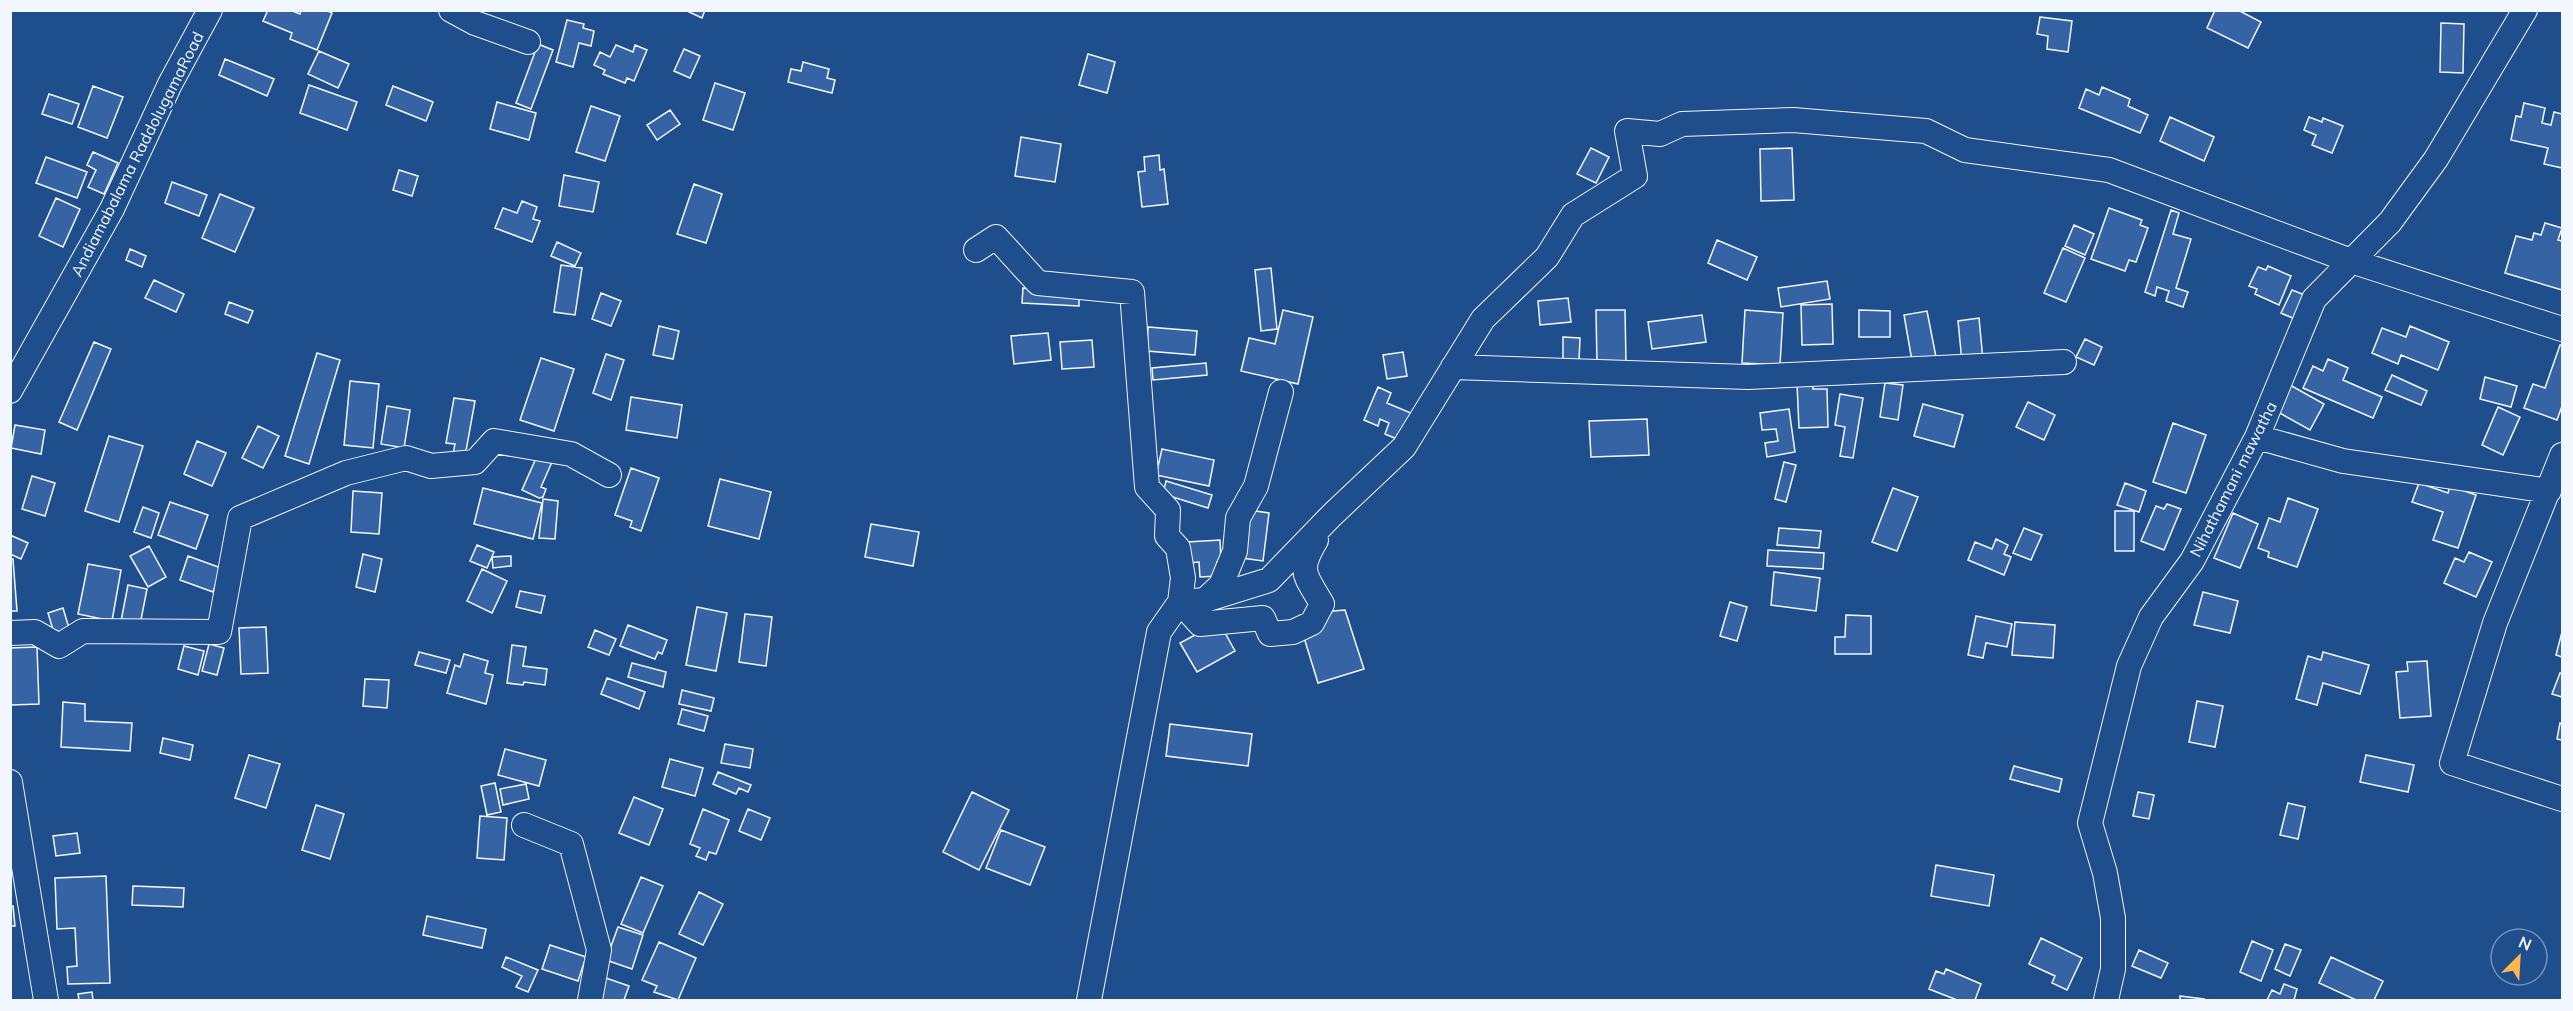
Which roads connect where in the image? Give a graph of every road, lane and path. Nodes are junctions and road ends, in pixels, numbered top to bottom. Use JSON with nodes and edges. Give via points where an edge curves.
{"nodes":[{"id":1,"x":210,"y":10,"type":"edge"},
{"id":2,"x":452,"y":10,"type":"edge"},
{"id":3,"x":2525,"y":10,"type":"edge"},
{"id":4,"x":528,"y":42,"type":"dead end"},
{"id":5,"x":976,"y":250,"type":"dead end"},
{"id":6,"x":2351,"y":261,"type":"junction"},
{"id":7,"x":2562,"y":329,"type":"edge"},
{"id":8,"x":2064,"y":362,"type":"dead end"},
{"id":9,"x":1453,"y":367,"type":"junction"},
{"id":10,"x":10,"y":391,"type":"edge"},
{"id":11,"x":1281,"y":392,"type":"dead end"},
{"id":12,"x":2257,"y":437,"type":"junction"},
{"id":13,"x":2562,"y":454,"type":"edge"},
{"id":14,"x":609,"y":475,"type":"dead end"},
{"id":15,"x":2549,"y":491,"type":"junction"},
{"id":16,"x":1332,"y":515,"type":"junction"},
{"id":17,"x":1205,"y":600,"type":"junction"},
{"id":18,"x":1180,"y":602,"type":"junction"},
{"id":19,"x":10,"y":633,"type":"edge"},
{"id":20,"x":10,"y":782,"type":"edge"},
{"id":21,"x":2562,"y":799,"type":"edge"},
{"id":22,"x":524,"y":825,"type":"dead end"},
{"id":23,"x":46,"y":1000,"type":"edge"},
{"id":24,"x":590,"y":1000,"type":"edge"},
{"id":25,"x":1089,"y":1000,"type":"edge"},
{"id":26,"x":2106,"y":1000,"type":"edge"}],
"edges":[{"from":1,"to":10,"type":"street","name":"Andiamabalama RaddolugamaRoad","via":[[170,84],[112,209]]},
{"from":2,"to":4,"type":"street","via":[[475,23]]},
{"from":3,"to":6,"type":"street","name":"Nihathamani mawatha","via":[[2436,159],[2390,222]]},
{"from":5,"to":18,"type":"street","via":[[996,237],[1038,283],[1132,292],[1147,487],[1168,510],[1167,536],[1178,548],[1183,578]]},
{"from":6,"to":7,"type":"street"},
{"from":6,"to":9,"type":"street","via":[[2109,170],[1965,150],[1926,131],[1793,120],[1683,124],[1660,134],[1627,131],[1635,176],[1573,214],[1547,257],[1483,319]]},
{"from":6,"to":12,"type":"street","name":"Nihathamani mawatha","via":[[2314,299]]},
{"from":8,"to":9,"type":"street","via":[[1748,377]]},
{"from":9,"to":16,"type":"street","via":[[1404,447]]},
{"from":11,"to":17,"type":"street","via":[[1256,486],[1238,518],[1235,551],[1221,585]]},
{"from":12,"to":15,"type":"street","via":[[2343,461]]},
{"from":12,"to":26,"type":"street","name":"Nihathamani mawatha","via":[[2192,561],[2151,617],[2123,687],[2090,823],[2105,873],[2112,918],[2113,969]]},
{"from":13,"to":15,"type":"street"},
{"from":14,"to":19,"type":"street","via":[[571,454],[494,441],[475,462],[431,466],[406,458],[356,471],[240,519],[219,632],[83,631],[59,646],[35,632]]},
{"from":15,"to":21,"type":"street","via":[[2495,623],[2452,764]]},
{"from":16,"to":17,"type":"street","via":[[1269,580]]},
{"from":16,"to":18,"type":"street","via":[[1305,558],[1304,570],[1322,604],[1312,623],[1293,632],[1270,633],[1263,618],[1200,624]]},
{"from":17,"to":18,"type":"street"},
{"from":18,"to":25,"type":"street","via":[[1159,632]]},
{"from":20,"to":23,"type":"street"},
{"from":22,"to":24,"type":"street","via":[[571,844],[599,950]]}]}
